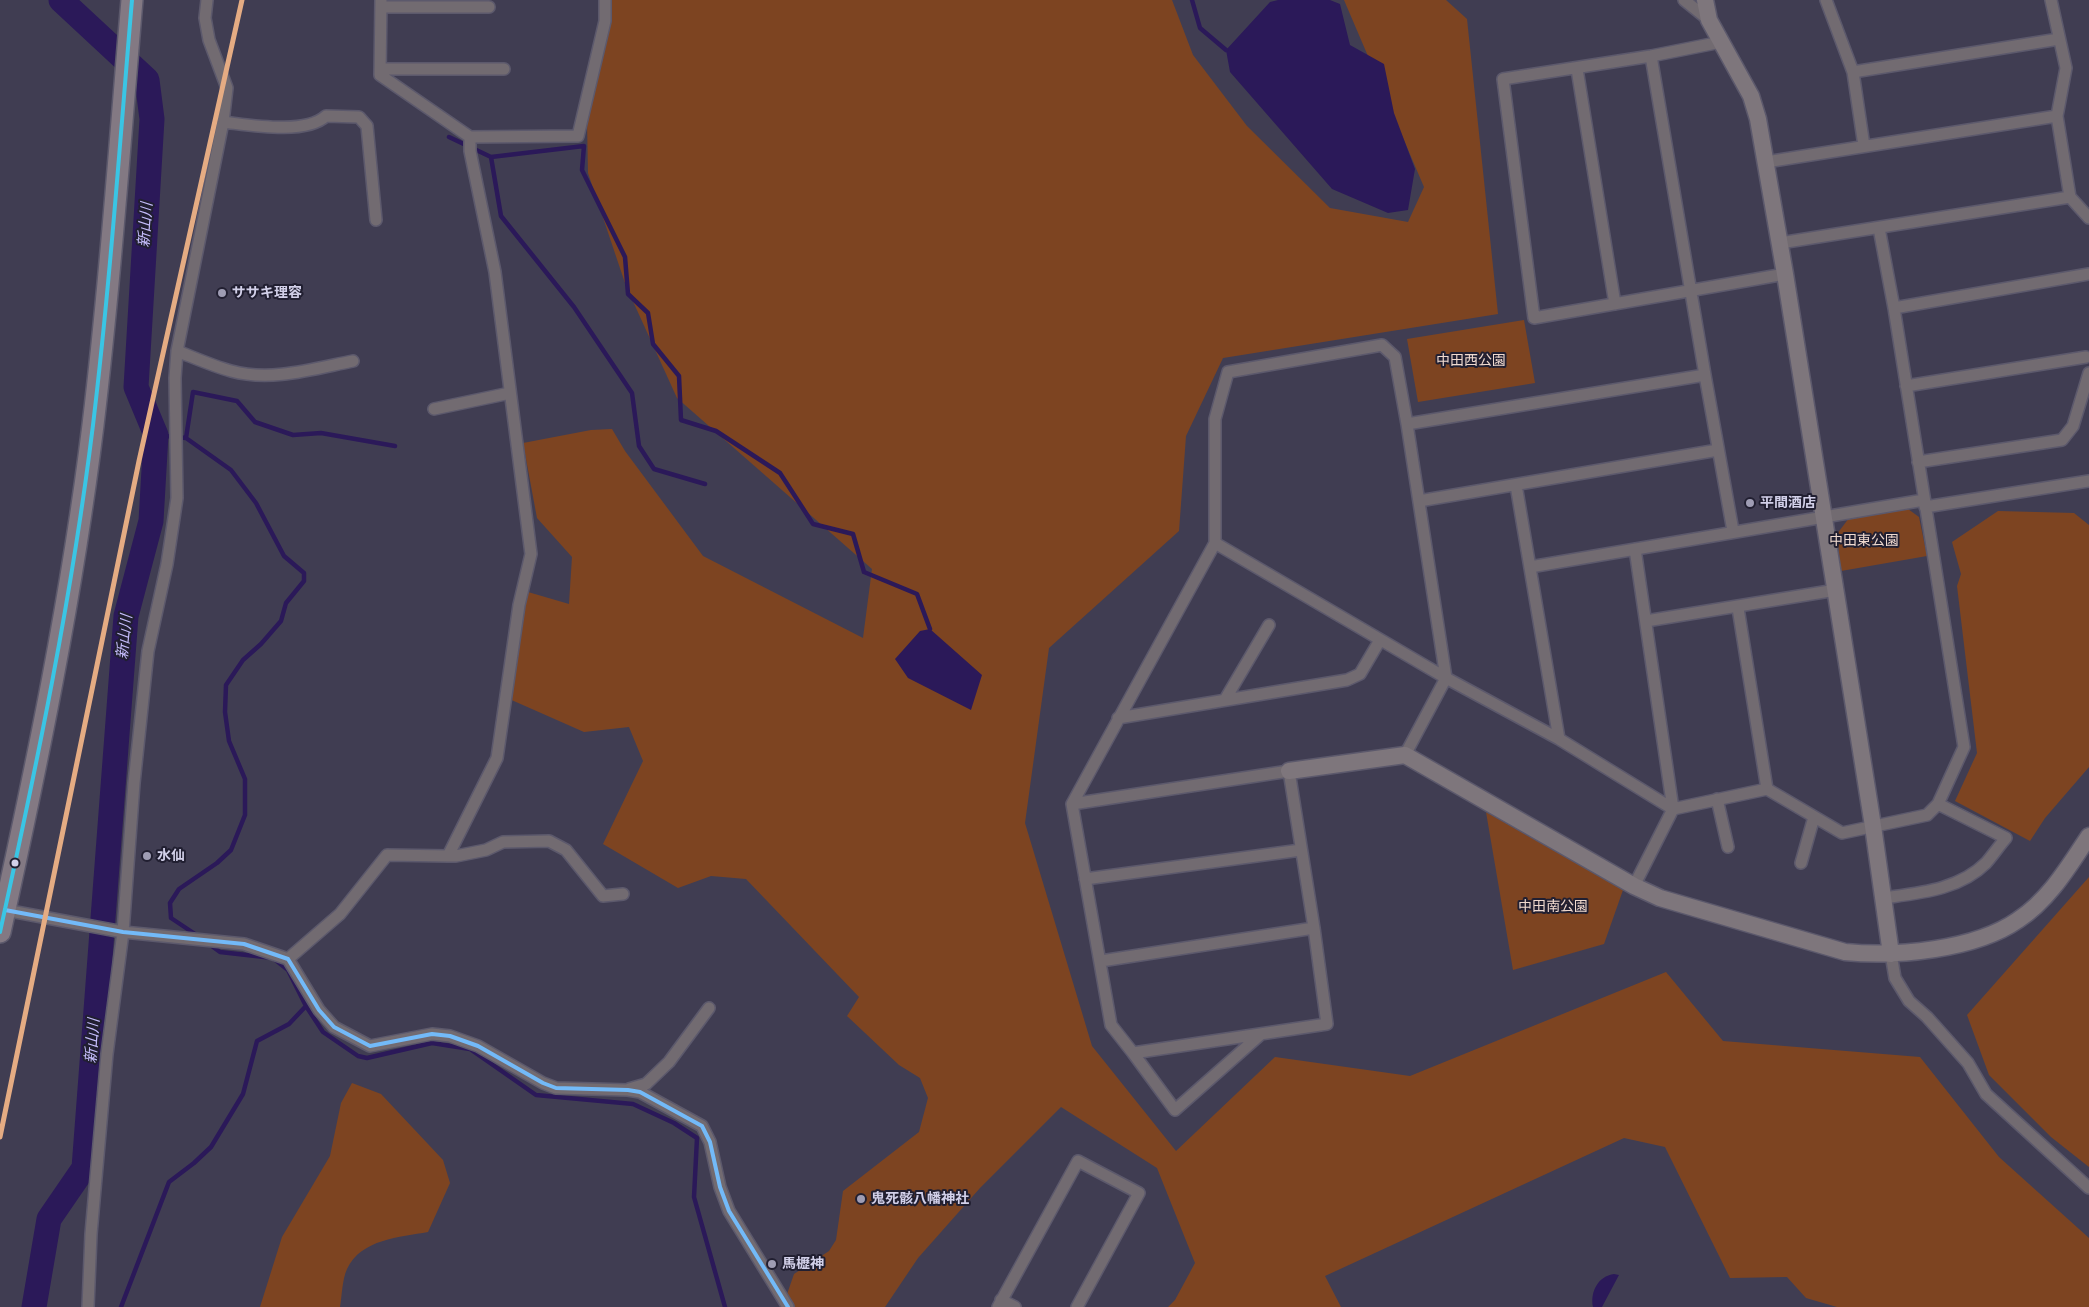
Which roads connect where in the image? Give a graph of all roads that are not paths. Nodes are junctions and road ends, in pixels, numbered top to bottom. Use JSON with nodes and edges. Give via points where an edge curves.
{"nodes":[{"id":1,"x":132,"y":0,"type":"edge"},
{"id":2,"x":207,"y":0,"type":"edge"},
{"id":3,"x":605,"y":0,"type":"edge"},
{"id":4,"x":1684,"y":0,"type":"edge"},
{"id":5,"x":1704,"y":0,"type":"edge"},
{"id":6,"x":1826,"y":0,"type":"edge"},
{"id":7,"x":2050,"y":0,"type":"edge"},
{"id":8,"x":381,"y":3,"type":"edge"},
{"id":9,"x":489,"y":7,"type":"dead end"},
{"id":10,"x":1709,"y":20,"type":"junction"},
{"id":11,"x":2058,"y":38,"type":"junction"},
{"id":12,"x":1721,"y":42,"type":"junction"},
{"id":13,"x":1651,"y":56,"type":"junction"},
{"id":14,"x":1577,"y":68,"type":"junction"},
{"id":15,"x":380,"y":69,"type":"junction"},
{"id":16,"x":504,"y":69,"type":"dead end"},
{"id":17,"x":1853,"y":72,"type":"junction"},
{"id":18,"x":2057,"y":116,"type":"junction"},
{"id":19,"x":224,"y":122,"type":"junction"},
{"id":20,"x":470,"y":137,"type":"junction"},
{"id":21,"x":1864,"y":146,"type":"junction"},
{"id":22,"x":1766,"y":162,"type":"junction"},
{"id":23,"x":2070,"y":197,"type":"junction"},
{"id":24,"x":2089,"y":218,"type":"edge"},
{"id":25,"x":376,"y":220,"type":"dead end"},
{"id":26,"x":1879,"y":228,"type":"junction"},
{"id":27,"x":1780,"y":243,"type":"junction"},
{"id":28,"x":1785,"y":274,"type":"junction"},
{"id":29,"x":2089,"y":274,"type":"edge"},
{"id":30,"x":1690,"y":291,"type":"junction"},
{"id":31,"x":1615,"y":304,"type":"junction"},
{"id":32,"x":1894,"y":308,"type":"junction"},
{"id":33,"x":177,"y":351,"type":"junction"},
{"id":34,"x":2088,"y":358,"type":"edge"},
{"id":35,"x":353,"y":361,"type":"dead end"},
{"id":36,"x":2089,"y":373,"type":"edge"},
{"id":37,"x":1705,"y":375,"type":"junction"},
{"id":38,"x":1906,"y":386,"type":"junction"},
{"id":39,"x":510,"y":393,"type":"junction"},
{"id":40,"x":434,"y":409,"type":"dead end"},
{"id":41,"x":1407,"y":424,"type":"junction"},
{"id":42,"x":1718,"y":450,"type":"junction"},
{"id":43,"x":1918,"y":462,"type":"junction"},
{"id":44,"x":2089,"y":481,"type":"edge"},
{"id":45,"x":1516,"y":485,"type":"junction"},
{"id":46,"x":1418,"y":501,"type":"junction"},
{"id":47,"x":1925,"y":504,"type":"junction"},
{"id":48,"x":1823,"y":516,"type":"junction"},
{"id":49,"x":1733,"y":532,"type":"junction"},
{"id":50,"x":1215,"y":543,"type":"junction"},
{"id":51,"x":1635,"y":549,"type":"junction"},
{"id":52,"x":1530,"y":567,"type":"junction"},
{"id":53,"x":1836,"y":590,"type":"junction"},
{"id":54,"x":1738,"y":608,"type":"junction"},
{"id":55,"x":1646,"y":621,"type":"junction"},
{"id":56,"x":1269,"y":625,"type":"dead end"},
{"id":57,"x":1380,"y":640,"type":"junction"},
{"id":58,"x":1446,"y":678,"type":"junction"},
{"id":59,"x":1226,"y":698,"type":"junction"},
{"id":60,"x":1118,"y":718,"type":"junction"},
{"id":61,"x":1559,"y":739,"type":"junction"},
{"id":62,"x":1406,"y":755,"type":"junction"},
{"id":63,"x":1289,"y":771,"type":"junction"},
{"id":64,"x":1767,"y":789,"type":"junction"},
{"id":65,"x":1717,"y":798,"type":"junction"},
{"id":66,"x":1072,"y":804,"type":"junction"},
{"id":67,"x":1938,"y":804,"type":"junction"},
{"id":68,"x":1673,"y":809,"type":"junction"},
{"id":69,"x":1814,"y":817,"type":"junction"},
{"id":70,"x":1874,"y":826,"type":"junction"},
{"id":71,"x":2089,"y":836,"type":"edge"},
{"id":72,"x":1728,"y":847,"type":"dead end"},
{"id":73,"x":1301,"y":850,"type":"junction"},
{"id":74,"x":448,"y":856,"type":"junction"},
{"id":75,"x":1801,"y":863,"type":"dead end"},
{"id":76,"x":1085,"y":878,"type":"junction"},
{"id":77,"x":1634,"y":886,"type":"junction"},
{"id":78,"x":623,"y":894,"type":"dead end"},
{"id":79,"x":1884,"y":898,"type":"junction"},
{"id":80,"x":5,"y":910,"type":"junction"},
{"id":81,"x":1314,"y":928,"type":"junction"},
{"id":82,"x":0,"y":932,"type":"edge"},
{"id":83,"x":123,"y":932,"type":"junction"},
{"id":84,"x":1892,"y":954,"type":"junction"},
{"id":85,"x":288,"y":960,"type":"junction"},
{"id":86,"x":1101,"y":961,"type":"junction"},
{"id":87,"x":709,"y":1008,"type":"dead end"},
{"id":88,"x":1260,"y":1035,"type":"junction"},
{"id":89,"x":1133,"y":1054,"type":"junction"},
{"id":90,"x":628,"y":1090,"type":"junction"},
{"id":91,"x":2089,"y":1188,"type":"edge"},
{"id":92,"x":999,"y":1304,"type":"edge"},
{"id":93,"x":88,"y":1307,"type":"edge"},
{"id":94,"x":788,"y":1307,"type":"edge"},
{"id":95,"x":1015,"y":1307,"type":"edge"},
{"id":96,"x":1076,"y":1307,"type":"edge"}],
"edges":[{"from":1,"to":80,"type":"highway","via":[[93,426],[58,653]]},
{"from":2,"to":19,"type":"street","via":[[205,18],[227,88]]},
{"from":3,"to":20,"type":"street","via":[[605,21],[578,136]]},
{"from":4,"to":10,"type":"street"},
{"from":5,"to":10,"type":"street"},
{"from":6,"to":17,"type":"street"},
{"from":7,"to":11,"type":"street"},
{"from":8,"to":9,"type":"street"},
{"from":8,"to":15,"type":"street"},
{"from":10,"to":12,"type":"street"},
{"from":11,"to":17,"type":"street"},
{"from":11,"to":18,"type":"street","via":[[2066,68]]},
{"from":12,"to":13,"type":"street"},
{"from":12,"to":22,"type":"street","via":[[1751,96]]},
{"from":13,"to":14,"type":"street"},
{"from":13,"to":30,"type":"street"},
{"from":14,"to":31,"type":"street"},
{"from":14,"to":31,"type":"street","via":[[1503,80],[1534,318]]},
{"from":15,"to":16,"type":"street"},
{"from":15,"to":20,"type":"street","via":[[380,75]]},
{"from":17,"to":21,"type":"street"},
{"from":18,"to":21,"type":"street"},
{"from":18,"to":23,"type":"street"},
{"from":19,"to":25,"type":"street","via":[[262,127],[294,126],[320,122],[326,116],[359,117],[367,126]]},
{"from":19,"to":33,"type":"street"},
{"from":20,"to":39,"type":"street","via":[[470,151],[495,272]]},
{"from":21,"to":22,"type":"street"},
{"from":22,"to":27,"type":"street"},
{"from":23,"to":24,"type":"street"},
{"from":23,"to":26,"type":"street"},
{"from":26,"to":27,"type":"street"},
{"from":26,"to":32,"type":"street"},
{"from":27,"to":28,"type":"street"},
{"from":28,"to":30,"type":"street"},
{"from":28,"to":48,"type":"street"},
{"from":29,"to":32,"type":"street"},
{"from":30,"to":31,"type":"street"},
{"from":30,"to":37,"type":"street"},
{"from":32,"to":38,"type":"street"},
{"from":33,"to":35,"type":"street","via":[[232,371],[258,375],[286,374]]},
{"from":33,"to":83,"type":"street","via":[[178,498],[148,651]]},
{"from":34,"to":38,"type":"street"},
{"from":36,"to":43,"type":"street","via":[[2073,426],[2062,440]]},
{"from":37,"to":41,"type":"street"},
{"from":37,"to":42,"type":"street"},
{"from":38,"to":43,"type":"street"},
{"from":39,"to":40,"type":"street"},
{"from":39,"to":74,"type":"street","via":[[531,554],[519,605],[497,758]]},
{"from":41,"to":46,"type":"street"},
{"from":41,"to":50,"type":"street","via":[[1395,357],[1382,345],[1228,372],[1215,419]]},
{"from":42,"to":45,"type":"street"},
{"from":42,"to":49,"type":"street"},
{"from":43,"to":47,"type":"street"},
{"from":44,"to":47,"type":"street"},
{"from":45,"to":46,"type":"street"},
{"from":45,"to":52,"type":"street"},
{"from":46,"to":58,"type":"street"},
{"from":47,"to":48,"type":"street"},
{"from":47,"to":67,"type":"street","via":[[1964,747]]},
{"from":48,"to":49,"type":"street"},
{"from":48,"to":53,"type":"street"},
{"from":49,"to":51,"type":"street"},
{"from":50,"to":57,"type":"street"},
{"from":50,"to":60,"type":"street"},
{"from":51,"to":52,"type":"street"},
{"from":51,"to":55,"type":"street"},
{"from":52,"to":61,"type":"street"},
{"from":53,"to":54,"type":"street"},
{"from":53,"to":70,"type":"street"},
{"from":54,"to":55,"type":"street"},
{"from":54,"to":64,"type":"street"},
{"from":55,"to":68,"type":"street"},
{"from":56,"to":59,"type":"street"},
{"from":57,"to":58,"type":"street"},
{"from":57,"to":59,"type":"street","via":[[1360,674],[1347,680]]},
{"from":58,"to":61,"type":"street"},
{"from":58,"to":62,"type":"street"},
{"from":59,"to":60,"type":"street"},
{"from":60,"to":66,"type":"street"},
{"from":61,"to":68,"type":"street"},
{"from":62,"to":63,"type":"street"},
{"from":62,"to":77,"type":"street"},
{"from":63,"to":66,"type":"street"},
{"from":63,"to":73,"type":"street"},
{"from":64,"to":65,"type":"street"},
{"from":64,"to":69,"type":"street"},
{"from":65,"to":68,"type":"street"},
{"from":65,"to":72,"type":"street"},
{"from":66,"to":76,"type":"street"},
{"from":67,"to":70,"type":"street","via":[[1927,815]]},
{"from":67,"to":79,"type":"street","via":[[2006,838],[1985,864],[1964,879],[1932,891]]},
{"from":68,"to":77,"type":"street"},
{"from":69,"to":70,"type":"street","via":[[1842,833]]},
{"from":69,"to":75,"type":"street"},
{"from":70,"to":79,"type":"street"},
{"from":71,"to":84,"type":"street","via":[[2044,898],[2018,921],[1978,940]]},
{"from":73,"to":76,"type":"street"},
{"from":73,"to":81,"type":"street"},
{"from":74,"to":78,"type":"street","via":[[486,850],[503,842],[549,841],[566,850],[603,896]]},
{"from":74,"to":85,"type":"street","via":[[387,855],[340,914]]},
{"from":76,"to":86,"type":"street"},
{"from":77,"to":84,"type":"street","via":[[1685,906],[1835,950]]},
{"from":79,"to":84,"type":"street"},
{"from":80,"to":82,"type":"highway"},
{"from":80,"to":83,"type":"street"},
{"from":81,"to":86,"type":"street"},
{"from":81,"to":88,"type":"street","via":[[1327,1024]]},
{"from":83,"to":85,"type":"street","via":[[244,944]]},
{"from":83,"to":93,"type":"street","via":[[107,1054]]},
{"from":84,"to":91,"type":"street","via":[[1895,978],[1909,1001],[1968,1063],[1986,1094]]},
{"from":85,"to":90,"type":"street","via":[[319,1010],[334,1027],[370,1046],[432,1034],[450,1036],[478,1046],[543,1084],[556,1088]]},
{"from":86,"to":89,"type":"street","via":[[1111,1025]]},
{"from":87,"to":90,"type":"street","via":[[669,1062],[646,1084]]},
{"from":88,"to":89,"type":"street"},
{"from":88,"to":89,"type":"street","via":[[1175,1110]]},
{"from":90,"to":94,"type":"street","via":[[640,1092],[702,1126],[710,1142],[720,1188],[730,1211]]},
{"from":92,"to":95,"type":"street"},
{"from":92,"to":96,"type":"street","via":[[1078,1161],[1139,1193]]}]}
